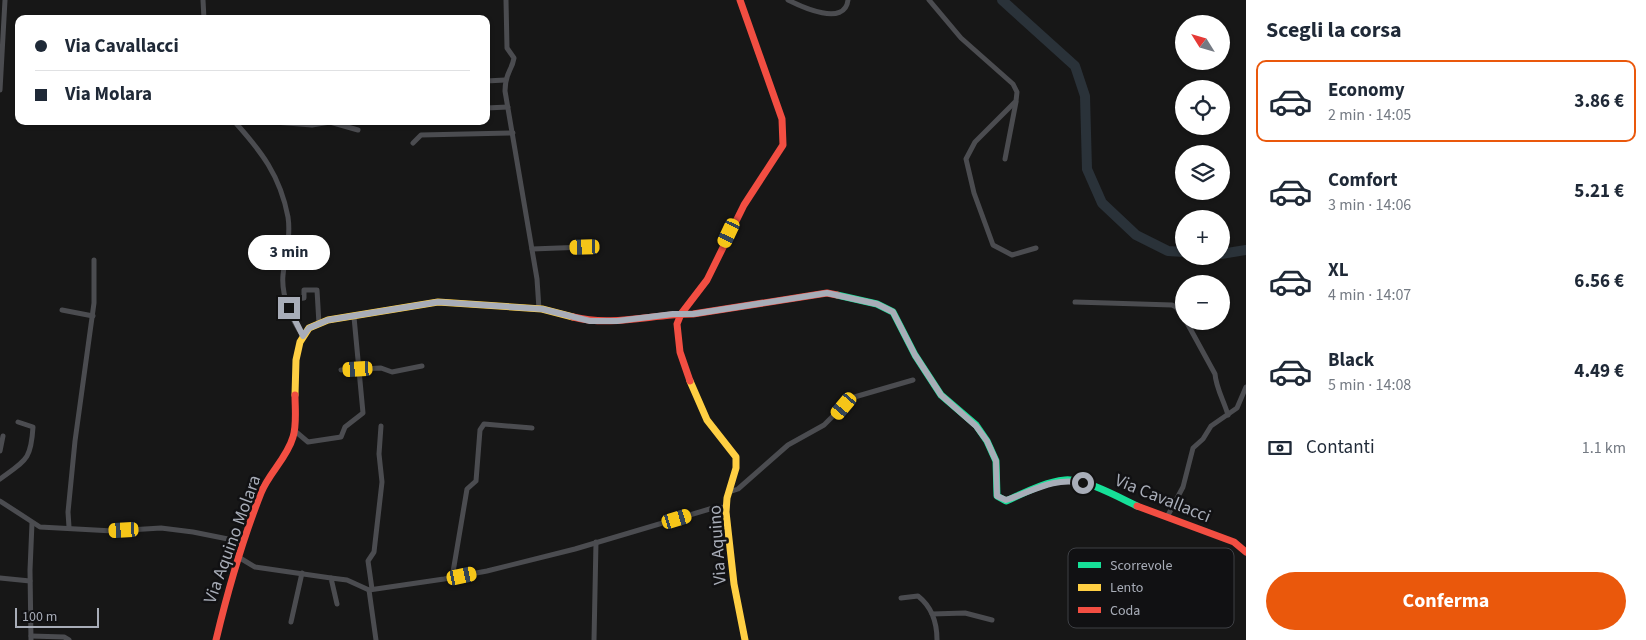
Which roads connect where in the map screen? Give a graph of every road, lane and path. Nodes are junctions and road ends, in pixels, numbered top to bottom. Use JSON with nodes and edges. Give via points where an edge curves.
{"nodes":[{"id":1,"x":5,"y":0,"type":"edge"},
{"id":2,"x":203,"y":0,"type":"edge"},
{"id":3,"x":506,"y":0,"type":"edge"},
{"id":4,"x":740,"y":0,"type":"edge"},
{"id":5,"x":788,"y":0,"type":"edge"},
{"id":6,"x":848,"y":0,"type":"edge"},
{"id":7,"x":929,"y":0,"type":"edge"},
{"id":8,"x":204,"y":15,"type":"edge"},
{"id":9,"x":505,"y":80,"type":"junction"},
{"id":10,"x":490,"y":81,"type":"edge"},
{"id":11,"x":0,"y":90,"type":"edge"},
{"id":12,"x":1016,"y":101,"type":"junction"},
{"id":13,"x":508,"y":107,"type":"junction"},
{"id":14,"x":490,"y":108,"type":"edge"},
{"id":15,"x":238,"y":125,"type":"edge"},
{"id":16,"x":340,"y":125,"type":"edge"},
{"id":17,"x":358,"y":130,"type":"dead end"},
{"id":18,"x":513,"y":133,"type":"junction"},
{"id":19,"x":413,"y":143,"type":"dead end"},
{"id":20,"x":1005,"y":159,"type":"dead end"},
{"id":21,"x":585,"y":247,"type":"dead end"},
{"id":22,"x":1036,"y":248,"type":"dead end"},
{"id":23,"x":532,"y":249,"type":"junction"},
{"id":24,"x":94,"y":260,"type":"dead end"},
{"id":25,"x":287,"y":300,"type":"junction"},
{"id":26,"x":1074,"y":302,"type":"dead end"},
{"id":27,"x":1175,"y":308,"type":"edge"},
{"id":28,"x":539,"y":309,"type":"junction"},
{"id":29,"x":62,"y":310,"type":"dead end"},
{"id":30,"x":680,"y":314,"type":"junction"},
{"id":31,"x":92,"y":316,"type":"junction"},
{"id":32,"x":354,"y":317,"type":"junction"},
{"id":33,"x":319,"y":324,"type":"junction"},
{"id":34,"x":1191,"y":330,"type":"edge"},
{"id":35,"x":303,"y":336,"type":"junction"},
{"id":36,"x":422,"y":366,"type":"dead end"},
{"id":37,"x":358,"y":369,"type":"junction"},
{"id":38,"x":341,"y":370,"type":"dead end"},
{"id":39,"x":913,"y":380,"type":"dead end"},
{"id":40,"x":1246,"y":387,"type":"edge"},
{"id":41,"x":1228,"y":415,"type":"junction"},
{"id":42,"x":18,"y":422,"type":"dead end"},
{"id":43,"x":381,"y":426,"type":"dead end"},
{"id":44,"x":532,"y":428,"type":"dead end"},
{"id":45,"x":295,"y":431,"type":"junction"},
{"id":46,"x":3,"y":436,"type":"dead end"},
{"id":47,"x":0,"y":451,"type":"edge"},
{"id":48,"x":0,"y":479,"type":"edge"},
{"id":49,"x":729,"y":492,"type":"junction"},
{"id":50,"x":0,"y":501,"type":"edge"},
{"id":51,"x":727,"y":507,"type":"junction"},
{"id":52,"x":1167,"y":517,"type":"junction"},
{"id":53,"x":32,"y":523,"type":"junction"},
{"id":54,"x":69,"y":527,"type":"junction"},
{"id":55,"x":243,"y":542,"type":"junction"},
{"id":56,"x":596,"y":542,"type":"junction"},
{"id":57,"x":1246,"y":552,"type":"edge"},
{"id":58,"x":240,"y":558,"type":"junction"},
{"id":59,"x":302,"y":573,"type":"junction"},
{"id":60,"x":0,"y":578,"type":"edge"},
{"id":61,"x":332,"y":578,"type":"junction"},
{"id":62,"x":452,"y":578,"type":"junction"},
{"id":63,"x":30,"y":581,"type":"junction"},
{"id":64,"x":370,"y":590,"type":"junction"},
{"id":65,"x":901,"y":598,"type":"dead end"},
{"id":66,"x":337,"y":604,"type":"dead end"},
{"id":67,"x":932,"y":614,"type":"junction"},
{"id":68,"x":992,"y":620,"type":"dead end"},
{"id":69,"x":291,"y":622,"type":"dead end"},
{"id":70,"x":31,"y":638,"type":"edge"},
{"id":71,"x":69,"y":640,"type":"edge"},
{"id":72,"x":216,"y":640,"type":"edge"},
{"id":73,"x":376,"y":640,"type":"edge"},
{"id":74,"x":594,"y":640,"type":"edge"},
{"id":75,"x":746,"y":640,"type":"edge"},
{"id":76,"x":937,"y":640,"type":"edge"}],
"edges":[{"from":1,"to":11,"type":"street"},
{"from":2,"to":8,"type":"street"},
{"from":3,"to":9,"type":"street","via":[[507,48],[514,58]]},
{"from":4,"to":30,"type":"street","via":[[782,119],[783,145],[744,205],[707,280]]},
{"from":5,"to":6,"type":"street","via":[[831,14],[840,13]]},
{"from":7,"to":12,"type":"street","via":[[961,38],[1013,84],[1017,92]]},
{"from":9,"to":10,"type":"street"},
{"from":9,"to":13,"type":"street"},
{"from":12,"to":20,"type":"street"},
{"from":12,"to":22,"type":"street","via":[[975,142],[966,159],[993,245],[1012,256]]},
{"from":13,"to":14,"type":"street"},
{"from":13,"to":18,"type":"street"},
{"from":15,"to":25,"type":"street","via":[[266,158],[288,218],[283,277]]},
{"from":16,"to":17,"type":"street"},
{"from":18,"to":19,"type":"street","via":[[421,135]]},
{"from":18,"to":23,"type":"street"},
{"from":21,"to":23,"type":"street"},
{"from":23,"to":28,"type":"street"},
{"from":24,"to":31,"type":"street"},
{"from":25,"to":33,"type":"street","via":[[304,298],[304,290],[316,290]]},
{"from":25,"to":35,"type":"street"},
{"from":26,"to":27,"type":"street","via":[[1172,304]]},
{"from":28,"to":30,"type":"street","via":[[590,321]]},
{"from":28,"to":32,"type":"street","via":[[438,302]]},
{"from":29,"to":31,"type":"street"},
{"from":30,"to":49,"type":"street","name":"Via Aquino","via":[[677,324],[680,352],[693,391],[707,420],[736,457]]},
{"from":30,"to":52,"type":"street","name":"Via Cavallacci","via":[[827,293],[877,304],[893,312],[941,395],[976,426],[987,441],[996,461],[997,496],[1002,500],[1066,480],[1102,489]]},
{"from":31,"to":54,"type":"street","via":[[75,441]]},
{"from":32,"to":33,"type":"street"},
{"from":32,"to":37,"type":"street"},
{"from":33,"to":35,"type":"street","via":[[309,328]]},
{"from":34,"to":41,"type":"street","via":[[1215,374]]},
{"from":35,"to":45,"type":"street","name":"Via Aquino Molara","via":[[296,360]]},
{"from":36,"to":37,"type":"street","via":[[392,372],[381,368]]},
{"from":37,"to":38,"type":"street"},
{"from":37,"to":45,"type":"street","via":[[363,413],[345,427],[341,437],[308,442]]},
{"from":39,"to":49,"type":"street","via":[[851,398],[824,425],[788,445],[738,489]]},
{"from":40,"to":41,"type":"street","via":[[1238,408]]},
{"from":41,"to":52,"type":"street","via":[[1211,426],[1193,448],[1183,487]]},
{"from":42,"to":48,"type":"street","via":[[33,427],[32,450],[21,465]]},
{"from":43,"to":64,"type":"street","via":[[382,482],[374,552],[368,561]]},
{"from":44,"to":62,"type":"street","via":[[484,424],[480,430],[476,481],[467,488]]},
{"from":45,"to":55,"type":"street","name":"Via Aquino Molara","via":[[288,450],[261,493]]},
{"from":46,"to":47,"type":"street"},
{"from":49,"to":51,"type":"street","name":"Via Aquino"},
{"from":50,"to":53,"type":"street"},
{"from":51,"to":56,"type":"street","via":[[713,508]]},
{"from":51,"to":75,"type":"street","name":"Via Aquino","via":[[734,584]]},
{"from":52,"to":57,"type":"street","name":"Via Cavallacci","via":[[1234,542]]},
{"from":53,"to":54,"type":"street","via":[[40,527]]},
{"from":53,"to":63,"type":"street"},
{"from":54,"to":55,"type":"street","via":[[113,531],[161,528]]},
{"from":55,"to":58,"type":"street","name":"Via Aquino Molara"},
{"from":56,"to":62,"type":"street"},
{"from":56,"to":74,"type":"street"},
{"from":58,"to":59,"type":"street","via":[[256,567]]},
{"from":58,"to":72,"type":"street","name":"Via Aquino Molara","via":[[230,580]]},
{"from":59,"to":61,"type":"street"},
{"from":59,"to":69,"type":"street"},
{"from":60,"to":63,"type":"street"},
{"from":61,"to":64,"type":"street","via":[[347,580]]},
{"from":61,"to":66,"type":"street"},
{"from":62,"to":64,"type":"street"},
{"from":63,"to":70,"type":"street"},
{"from":64,"to":73,"type":"street"},
{"from":65,"to":67,"type":"street","via":[[918,596]]},
{"from":67,"to":68,"type":"street","via":[[965,613]]},
{"from":67,"to":76,"type":"street"},
{"from":70,"to":71,"type":"street","via":[[64,637]]}]}
